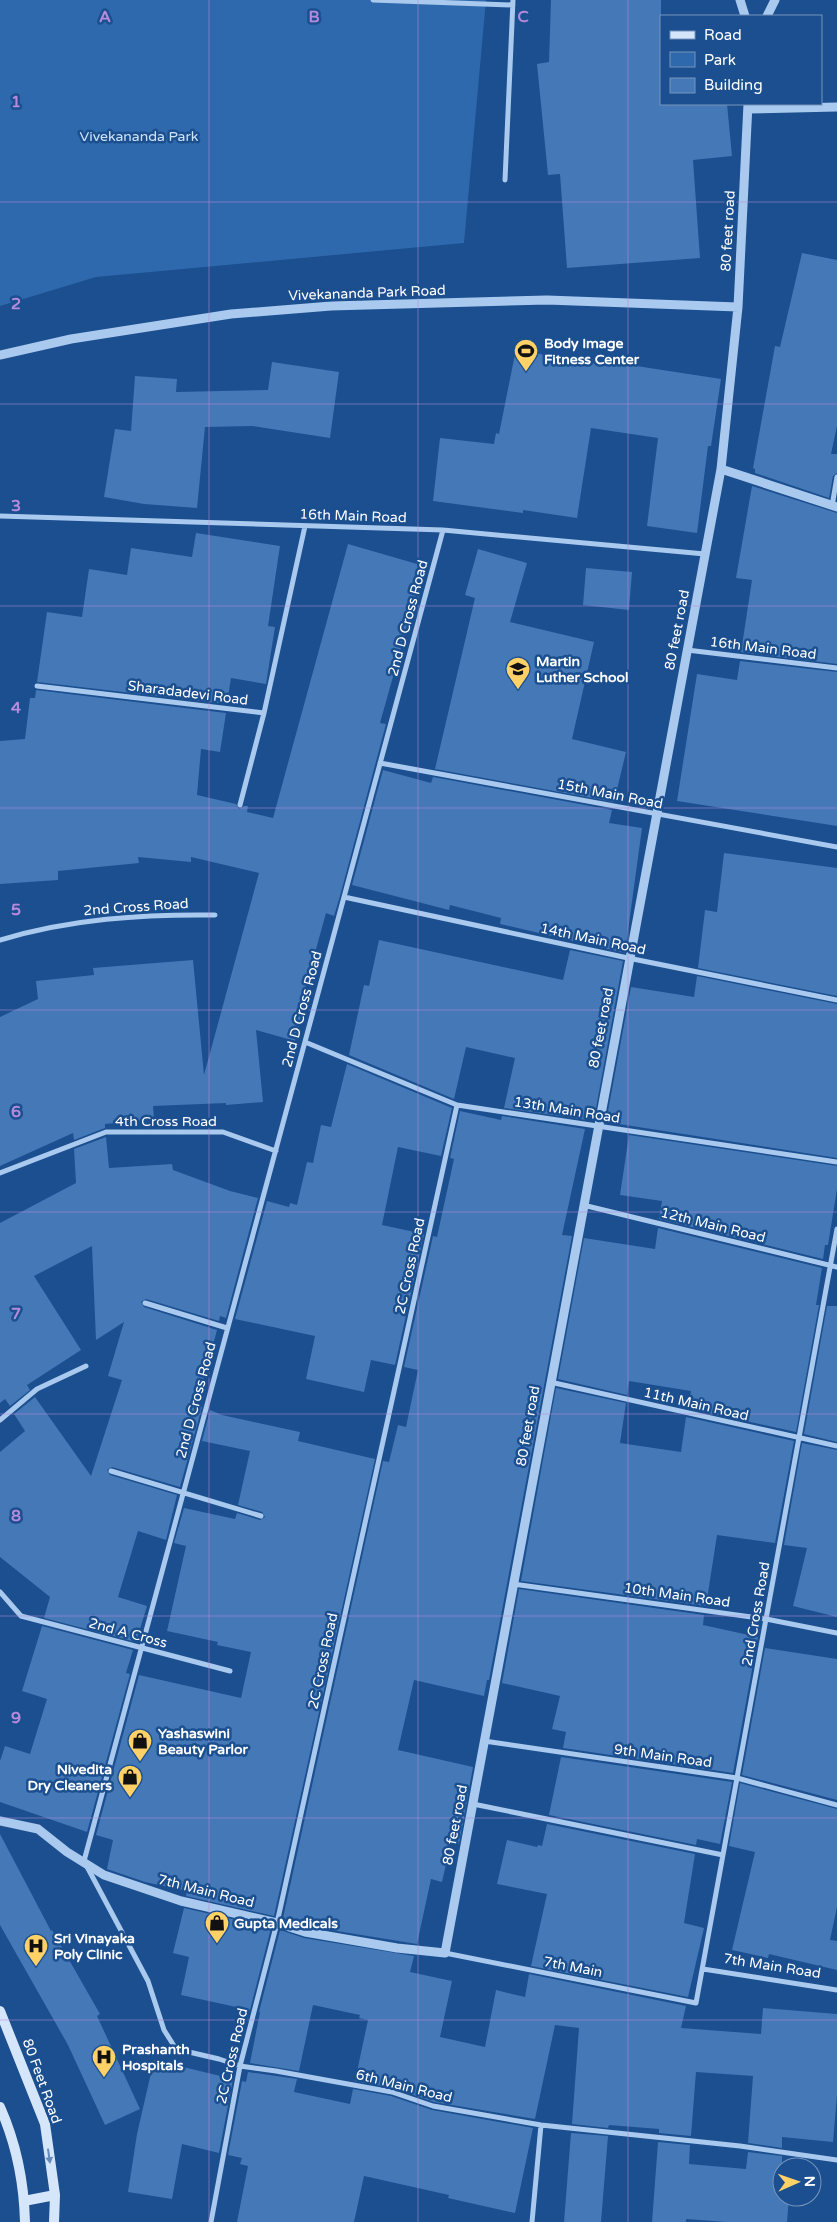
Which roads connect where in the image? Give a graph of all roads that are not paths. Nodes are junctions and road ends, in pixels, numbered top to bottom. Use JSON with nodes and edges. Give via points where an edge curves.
{"nodes":[{"id":1,"x":373,"y":0,"type":"edge"},
{"id":2,"x":740,"y":0,"type":"edge"},
{"id":3,"x":775,"y":0,"type":"edge"},
{"id":4,"x":513,"y":2,"type":"edge"},
{"id":5,"x":745,"y":15,"type":"edge"},
{"id":6,"x":768,"y":15,"type":"edge"},
{"id":7,"x":748,"y":107,"type":"edge"},
{"id":8,"x":837,"y":107,"type":"edge"},
{"id":9,"x":505,"y":180,"type":"dead end"},
{"id":10,"x":738,"y":307,"type":"junction"},
{"id":11,"x":0,"y":355,"type":"edge"},
{"id":12,"x":721,"y":469,"type":"junction"},
{"id":13,"x":837,"y":477,"type":"edge"},
{"id":14,"x":835,"y":506,"type":"edge"},
{"id":15,"x":0,"y":516,"type":"edge"},
{"id":16,"x":305,"y":526,"type":"junction"},
{"id":17,"x":443,"y":530,"type":"junction"},
{"id":18,"x":705,"y":554,"type":"junction"},
{"id":19,"x":687,"y":650,"type":"junction"},
{"id":20,"x":837,"y":668,"type":"edge"},
{"id":21,"x":37,"y":686,"type":"dead end"},
{"id":22,"x":264,"y":714,"type":"junction"},
{"id":23,"x":380,"y":763,"type":"junction"},
{"id":24,"x":240,"y":804,"type":"dead end"},
{"id":25,"x":656,"y":814,"type":"junction"},
{"id":26,"x":837,"y":847,"type":"edge"},
{"id":27,"x":344,"y":897,"type":"junction"},
{"id":28,"x":215,"y":915,"type":"dead end"},
{"id":29,"x":0,"y":940,"type":"edge"},
{"id":30,"x":628,"y":958,"type":"junction"},
{"id":31,"x":837,"y":1000,"type":"edge"},
{"id":32,"x":305,"y":1042,"type":"junction"},
{"id":33,"x":457,"y":1105,"type":"junction"},
{"id":34,"x":597,"y":1126,"type":"junction"},
{"id":35,"x":276,"y":1150,"type":"junction"},
{"id":36,"x":837,"y":1162,"type":"edge"},
{"id":37,"x":0,"y":1173,"type":"edge"},
{"id":38,"x":583,"y":1205,"type":"junction"},
{"id":39,"x":837,"y":1229,"type":"edge"},
{"id":40,"x":830,"y":1266,"type":"junction"},
{"id":41,"x":837,"y":1268,"type":"edge"},
{"id":42,"x":145,"y":1303,"type":"dead end"},
{"id":43,"x":227,"y":1328,"type":"junction"},
{"id":44,"x":86,"y":1366,"type":"dead end"},
{"id":45,"x":550,"y":1382,"type":"junction"},
{"id":46,"x":0,"y":1420,"type":"edge"},
{"id":47,"x":799,"y":1438,"type":"junction"},
{"id":48,"x":837,"y":1446,"type":"edge"},
{"id":49,"x":111,"y":1471,"type":"dead end"},
{"id":50,"x":183,"y":1493,"type":"junction"},
{"id":51,"x":261,"y":1516,"type":"dead end"},
{"id":52,"x":513,"y":1584,"type":"junction"},
{"id":53,"x":0,"y":1592,"type":"edge"},
{"id":54,"x":766,"y":1619,"type":"junction"},
{"id":55,"x":837,"y":1634,"type":"edge"},
{"id":56,"x":141,"y":1648,"type":"junction"},
{"id":57,"x":230,"y":1671,"type":"dead end"},
{"id":58,"x":484,"y":1741,"type":"junction"},
{"id":59,"x":737,"y":1778,"type":"junction"},
{"id":60,"x":472,"y":1804,"type":"junction"},
{"id":61,"x":837,"y":1805,"type":"edge"},
{"id":62,"x":0,"y":1821,"type":"edge"},
{"id":63,"x":723,"y":1855,"type":"junction"},
{"id":64,"x":84,"y":1862,"type":"junction"},
{"id":65,"x":277,"y":1922,"type":"junction"},
{"id":66,"x":445,"y":1953,"type":"junction"},
{"id":67,"x":702,"y":1969,"type":"junction"},
{"id":68,"x":837,"y":1990,"type":"edge"},
{"id":69,"x":696,"y":2004,"type":"joint"},
{"id":70,"x":1,"y":2016,"type":"edge"},
{"id":71,"x":240,"y":2066,"type":"junction"},
{"id":72,"x":0,"y":2107,"type":"edge"},
{"id":73,"x":541,"y":2126,"type":"junction"},
{"id":74,"x":837,"y":2160,"type":"edge"},
{"id":75,"x":55,"y":2195,"type":"junction"},
{"id":76,"x":24,"y":2201,"type":"junction"},
{"id":77,"x":24,"y":2222,"type":"edge"},
{"id":78,"x":54,"y":2222,"type":"edge"},
{"id":79,"x":211,"y":2222,"type":"edge"},
{"id":80,"x":532,"y":2222,"type":"edge"}],
"edges":[{"from":1,"to":4,"type":"street"},
{"from":2,"to":5,"type":"street"},
{"from":3,"to":6,"type":"street"},
{"from":4,"to":9,"type":"street"},
{"from":7,"to":8,"type":"street"},
{"from":7,"to":10,"type":"street","name":"80 feet road"},
{"from":10,"to":11,"type":"street","name":"Vivekananda Park Road","via":[[547,300],[331,306],[230,314],[71,339]]},
{"from":10,"to":12,"type":"street","name":"80 feet road"},
{"from":12,"to":14,"type":"street"},
{"from":12,"to":18,"type":"street","name":"80 feet road"},
{"from":13,"to":14,"type":"street"},
{"from":15,"to":16,"type":"street","name":"16th Main Road"},
{"from":16,"to":17,"type":"street","name":"16th Main Road"},
{"from":16,"to":22,"type":"street","name":"Sharadadevi Road"},
{"from":17,"to":18,"type":"street","name":"16th Main Road"},
{"from":17,"to":23,"type":"street","name":"2nd D Cross Road"},
{"from":18,"to":19,"type":"street","name":"80 feet road"},
{"from":19,"to":20,"type":"street","name":"16th Main Road"},
{"from":19,"to":25,"type":"street","name":"80 feet road"},
{"from":21,"to":22,"type":"street","name":"Sharadadevi Road"},
{"from":22,"to":24,"type":"street"},
{"from":23,"to":25,"type":"street","name":"15th Main Road"},
{"from":23,"to":27,"type":"street","name":"2nd D Cross Road"},
{"from":25,"to":26,"type":"street","name":"15th Main Road"},
{"from":25,"to":30,"type":"street","name":"80 feet road"},
{"from":27,"to":30,"type":"street","name":"14th Main Road"},
{"from":27,"to":32,"type":"street","name":"2nd D Cross Road"},
{"from":28,"to":29,"type":"street","name":"2nd Cross Road","via":[[157,914],[92,920]]},
{"from":30,"to":31,"type":"street","name":"14th Main Road"},
{"from":30,"to":34,"type":"street","name":"80 feet road"},
{"from":32,"to":33,"type":"street","name":"13th Main Road"},
{"from":32,"to":35,"type":"street","name":"2nd D Cross Road"},
{"from":33,"to":34,"type":"street","name":"13th Main Road"},
{"from":33,"to":65,"type":"street","name":"2C Cross Road"},
{"from":34,"to":36,"type":"street","name":"13th Main Road"},
{"from":34,"to":38,"type":"street","name":"80 feet road"},
{"from":35,"to":37,"type":"street","name":"4th Cross Road","via":[[223,1132],[106,1132]]},
{"from":35,"to":43,"type":"street","name":"2nd D Cross Road"},
{"from":38,"to":40,"type":"street","name":"12th Main Road"},
{"from":38,"to":45,"type":"street","name":"80 feet road"},
{"from":39,"to":40,"type":"street","name":"2nd Cross Road"},
{"from":40,"to":41,"type":"street","name":"12th Main Road"},
{"from":40,"to":47,"type":"street","name":"2nd Cross Road"},
{"from":42,"to":43,"type":"street"},
{"from":43,"to":50,"type":"street","name":"2nd D Cross Road"},
{"from":44,"to":46,"type":"street","via":[[37,1389]]},
{"from":45,"to":47,"type":"street","name":"11th Main Road"},
{"from":45,"to":52,"type":"street","name":"80 feet road"},
{"from":47,"to":48,"type":"street","name":"11th Main Road"},
{"from":47,"to":54,"type":"street","name":"2nd Cross Road"},
{"from":49,"to":50,"type":"street"},
{"from":50,"to":51,"type":"street"},
{"from":50,"to":56,"type":"street","name":"2nd D Cross Road"},
{"from":52,"to":54,"type":"street","name":"10th Main Road"},
{"from":52,"to":58,"type":"street","name":"80 feet road"},
{"from":53,"to":56,"type":"street","name":"2nd A Cross","via":[[21,1616]]},
{"from":54,"to":55,"type":"street","name":"10th Main Road"},
{"from":54,"to":59,"type":"street","name":"2nd Cross Road"},
{"from":56,"to":57,"type":"street","name":"2nd A Cross"},
{"from":56,"to":64,"type":"street","name":"2nd D Cross Road"},
{"from":58,"to":59,"type":"street","name":"9th Main Road"},
{"from":58,"to":60,"type":"street","name":"80 feet road"},
{"from":59,"to":61,"type":"street","name":"9th Main Road"},
{"from":59,"to":63,"type":"street","name":"2nd Cross Road"},
{"from":60,"to":63,"type":"street"},
{"from":60,"to":66,"type":"street","name":"80 feet road"},
{"from":62,"to":64,"type":"street","name":"7th Main Road","via":[[38,1829]]},
{"from":63,"to":67,"type":"street","name":"2nd Cross Road"},
{"from":64,"to":65,"type":"street","name":"7th Main Road","via":[[104,1875],[181,1902]]},
{"from":64,"to":71,"type":"street","name":"6th Main Road","via":[[148,1981],[164,2030],[176,2050]]},
{"from":65,"to":66,"type":"street","name":"7th Main Road","via":[[306,1932]]},
{"from":65,"to":71,"type":"street","name":"2C Cross Road"},
{"from":66,"to":69,"type":"street","name":"7th Main"},
{"from":67,"to":68,"type":"street","name":"7th Main Road"},
{"from":67,"to":69,"type":"street","name":"2nd Cross Road"},
{"from":70,"to":75,"type":"main road","name":"80 Feet Road","one_way":true,"via":[[45,2124]]},
{"from":71,"to":73,"type":"street","name":"6th Main Road","via":[[392,2092],[433,2106]]},
{"from":71,"to":79,"type":"street","name":"2C Cross Road"},
{"from":72,"to":76,"type":"main road","via":[[12,2133]]},
{"from":73,"to":74,"type":"street","name":"6th Main Road","via":[[711,2143]]},
{"from":73,"to":80,"type":"street"},
{"from":75,"to":76,"type":"main road"},
{"from":75,"to":78,"type":"main road","name":"80 Feet Road"},
{"from":76,"to":77,"type":"main road"}]}
